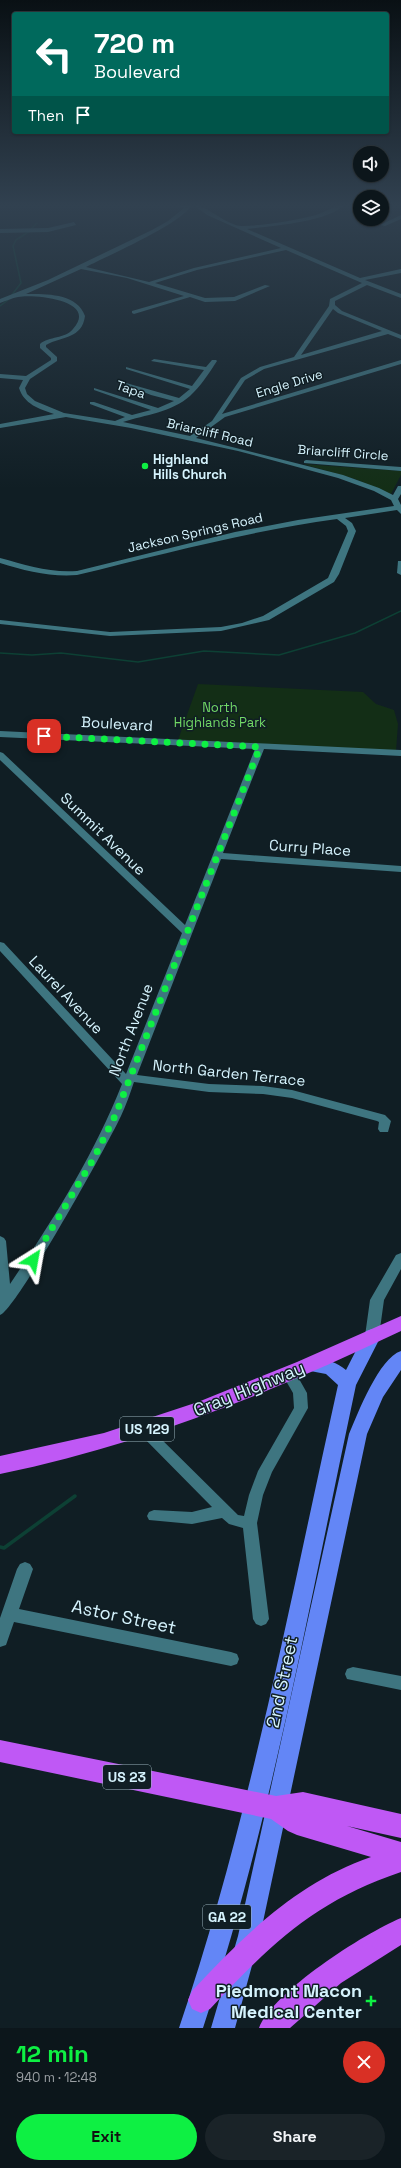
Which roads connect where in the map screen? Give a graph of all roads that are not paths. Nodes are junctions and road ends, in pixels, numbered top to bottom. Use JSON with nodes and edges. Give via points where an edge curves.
{"nodes":[{"id":1,"x":65,"y":300,"type":"edge"},
{"id":2,"x":176,"y":300,"type":"edge"},
{"id":3,"x":204,"y":300,"type":"edge"},
{"id":4,"x":230,"y":300,"type":"edge"},
{"id":5,"x":332,"y":300,"type":"edge"},
{"id":6,"x":332,"y":306,"type":"junction"},
{"id":7,"x":134,"y":312,"type":"dead end"},
{"id":8,"x":387,"y":332,"type":"junction"},
{"id":9,"x":401,"y":337,"type":"edge"},
{"id":10,"x":296,"y":358,"type":"junction"},
{"id":11,"x":154,"y":361,"type":"dead end"},
{"id":12,"x":214,"y":361,"type":"dead end"},
{"id":13,"x":401,"y":362,"type":"edge"},
{"id":14,"x":128,"y":368,"type":"dead end"},
{"id":15,"x":207,"y":369,"type":"junction"},
{"id":16,"x":0,"y":376,"type":"edge"},
{"id":17,"x":27,"y":378,"type":"junction"},
{"id":18,"x":128,"y":384,"type":"dead end"},
{"id":19,"x":192,"y":388,"type":"junction"},
{"id":20,"x":96,"y":389,"type":"dead end"},
{"id":21,"x":178,"y":400,"type":"junction"},
{"id":22,"x":92,"y":403,"type":"dead end"},
{"id":23,"x":158,"y":410,"type":"junction"},
{"id":24,"x":64,"y":415,"type":"junction"},
{"id":25,"x":130,"y":417,"type":"junction"},
{"id":26,"x":214,"y":420,"type":"junction"},
{"id":27,"x":115,"y":423,"type":"junction"},
{"id":28,"x":0,"y":426,"type":"edge"},
{"id":29,"x":189,"y":440,"type":"junction"},
{"id":30,"x":283,"y":460,"type":"junction"},
{"id":31,"x":401,"y":469,"type":"edge"},
{"id":32,"x":401,"y":488,"type":"edge"},
{"id":33,"x":394,"y":499,"type":"junction"},
{"id":34,"x":400,"y":510,"type":"edge"},
{"id":35,"x":338,"y":516,"type":"junction"},
{"id":36,"x":0,"y":560,"type":"edge"},
{"id":37,"x":401,"y":563,"type":"edge"},
{"id":38,"x":401,"y":573,"type":"edge"},
{"id":39,"x":0,"y":622,"type":"edge"},
{"id":40,"x":0,"y":734,"type":"edge"},
{"id":41,"x":260,"y":747,"type":"junction"},
{"id":42,"x":401,"y":753,"type":"edge"},
{"id":43,"x":0,"y":755,"type":"edge"},
{"id":44,"x":217,"y":856,"type":"junction"},
{"id":45,"x":401,"y":869,"type":"edge"},
{"id":46,"x":187,"y":933,"type":"junction"},
{"id":47,"x":0,"y":945,"type":"edge"},
{"id":48,"x":129,"y":1080,"type":"junction"},
{"id":49,"x":384,"y":1129,"type":"dead end"},
{"id":50,"x":0,"y":1241,"type":"edge"},
{"id":51,"x":401,"y":1258,"type":"edge"},
{"id":52,"x":0,"y":1310,"type":"edge"},
{"id":53,"x":401,"y":1323,"type":"edge"},
{"id":54,"x":372,"y":1336,"type":"junction"},
{"id":55,"x":401,"y":1358,"type":"edge"},
{"id":56,"x":311,"y":1364,"type":"junction"},
{"id":57,"x":289,"y":1374,"type":"junction"},
{"id":58,"x":347,"y":1385,"type":"junction"},
{"id":59,"x":144,"y":1431,"type":"junction"},
{"id":60,"x":0,"y":1465,"type":"edge"},
{"id":61,"x":224,"y":1511,"type":"junction"},
{"id":62,"x":154,"y":1516,"type":"dead end"},
{"id":63,"x":250,"y":1523,"type":"junction"},
{"id":64,"x":24,"y":1569,"type":"dead end"},
{"id":65,"x":9,"y":1614,"type":"junction"},
{"id":66,"x":260,"y":1618,"type":"dead end"},
{"id":67,"x":0,"y":1640,"type":"edge"},
{"id":68,"x":231,"y":1659,"type":"dead end"},
{"id":69,"x":353,"y":1674,"type":"dead end"},
{"id":70,"x":401,"y":1683,"type":"edge"},
{"id":71,"x":0,"y":1751,"type":"edge"},
{"id":72,"x":265,"y":1806,"type":"junction"},
{"id":73,"x":401,"y":1826,"type":"edge"},
{"id":74,"x":401,"y":1854,"type":"edge"},
{"id":75,"x":401,"y":1860,"type":"edge"},
{"id":76,"x":401,"y":1931,"type":"edge"},
{"id":77,"x":245,"y":1952,"type":"junction"},
{"id":78,"x":201,"y":2000,"type":"junction"},
{"id":79,"x":191,"y":2028,"type":"edge"},
{"id":80,"x":223,"y":2028,"type":"edge"},
{"id":81,"x":272,"y":2028,"type":"edge"}],
"edges":[{"from":1,"to":17,"type":"street","via":[[77,305],[82,314],[79,325],[73,333],[43,344],[43,348],[54,357],[54,361]]},
{"from":2,"to":7,"type":"street"},
{"from":3,"to":4,"type":"street"},
{"from":5,"to":6,"type":"street"},
{"from":6,"to":8,"type":"street","via":[[340,312]]},
{"from":6,"to":10,"type":"street"},
{"from":8,"to":9,"type":"street"},
{"from":8,"to":10,"type":"street"},
{"from":10,"to":26,"type":"street","via":[[247,375]]},
{"from":11,"to":15,"type":"street"},
{"from":12,"to":15,"type":"street"},
{"from":13,"to":26,"type":"street","name":"Engle Drive"},
{"from":14,"to":19,"type":"street"},
{"from":15,"to":19,"type":"street"},
{"from":16,"to":17,"type":"street"},
{"from":17,"to":24,"type":"street","via":[[22,388],[27,398]]},
{"from":18,"to":21,"type":"street"},
{"from":19,"to":21,"type":"street","via":[[185,398]]},
{"from":20,"to":23,"type":"street","name":"Tapa"},
{"from":21,"to":23,"type":"street"},
{"from":22,"to":25,"type":"street"},
{"from":23,"to":25,"type":"street"},
{"from":24,"to":27,"type":"street","name":"Briarcliff Road"},
{"from":24,"to":28,"type":"street","name":"Briarcliff Road"},
{"from":25,"to":27,"type":"street"},
{"from":26,"to":29,"type":"street","name":"Engle Drive"},
{"from":27,"to":29,"type":"street","name":"Briarcliff Road"},
{"from":29,"to":30,"type":"street","name":"Briarcliff Road"},
{"from":30,"to":31,"type":"street","name":"Briarcliff Circle"},
{"from":30,"to":33,"type":"street","name":"Briarcliff Road","via":[[359,483]]},
{"from":32,"to":33,"type":"street"},
{"from":33,"to":34,"type":"street"},
{"from":34,"to":35,"type":"street","name":"Jackson Springs Road"},
{"from":35,"to":36,"type":"street","name":"Jackson Springs Road","via":[[235,534],[78,573],[43,573]]},
{"from":35,"to":39,"type":"street","via":[[352,531],[336,574],[331,580],[255,622],[207,631],[125,635]]},
{"from":37,"to":38,"type":"street"},
{"from":40,"to":41,"type":"street","name":"Boulevard"},
{"from":41,"to":42,"type":"street","name":"Boulevard"},
{"from":41,"to":44,"type":"street","name":"North Avenue"},
{"from":43,"to":46,"type":"street","name":"Summit Avenue"},
{"from":44,"to":45,"type":"street","name":"Curry Place"},
{"from":44,"to":46,"type":"street","name":"North Avenue"},
{"from":46,"to":48,"type":"street","name":"North Avenue"},
{"from":47,"to":48,"type":"street","name":"Laurel Avenue"},
{"from":48,"to":49,"type":"street","name":"North Garden Terrace","via":[[292,1094],[380,1118],[385,1121]]},
{"from":48,"to":52,"type":"street","name":"North Avenue","via":[[94,1158],[50,1236]]},
{"from":50,"to":52,"type":"street","via":[[4,1286]]},
{"from":51,"to":54,"type":"street","via":[[377,1300]]},
{"from":53,"to":54,"type":"highway","name":"Gray Highway","number":"US 129"},
{"from":54,"to":56,"type":"highway","name":"Gray Highway","number":"US 129"},
{"from":54,"to":58,"type":"main road","name":"2nd Street"},
{"from":55,"to":72,"type":"main road","name":"2nd Street","via":[[380,1386],[358,1434]]},
{"from":56,"to":57,"type":"highway","name":"Gray Highway","number":"US 129"},
{"from":56,"to":58,"type":"main road","via":[[323,1365],[342,1374]]},
{"from":57,"to":59,"type":"highway","name":"Gray Highway","number":"US 129"},
{"from":57,"to":63,"type":"street","via":[[300,1393],[301,1408],[265,1471]]},
{"from":58,"to":72,"type":"main road","name":"2nd Street"},
{"from":59,"to":60,"type":"highway","name":"Gray Highway","number":"US 129","via":[[86,1448]]},
{"from":59,"to":61,"type":"street"},
{"from":61,"to":62,"type":"street","via":[[192,1518]]},
{"from":61,"to":63,"type":"street","via":[[234,1520]]},
{"from":63,"to":66,"type":"street"},
{"from":64,"to":65,"type":"street"},
{"from":65,"to":67,"type":"street"},
{"from":65,"to":68,"type":"street","name":"Astor Street"},
{"from":69,"to":70,"type":"street"},
{"from":71,"to":72,"type":"highway","number":"US 23"},
{"from":72,"to":73,"type":"highway","number":"US 23","via":[[303,1804]]},
{"from":72,"to":74,"type":"highway","number":"US 23","via":[[297,1823]]},
{"from":72,"to":77,"type":"main road","name":"2nd Street","number":"GA 22"},
{"from":72,"to":78,"type":"main road","name":"2nd Street","number":"GA 22","via":[[235,1887]]},
{"from":75,"to":77,"type":"highway","via":[[374,1868],[332,1886],[291,1912]]},
{"from":76,"to":81,"type":"highway","via":[[332,1972],[287,2011]]},
{"from":77,"to":78,"type":"highway"},
{"from":77,"to":80,"type":"main road","name":"2nd Street","number":"GA 22"},
{"from":78,"to":79,"type":"main road","name":"2nd Street","number":"GA 22"}]}
